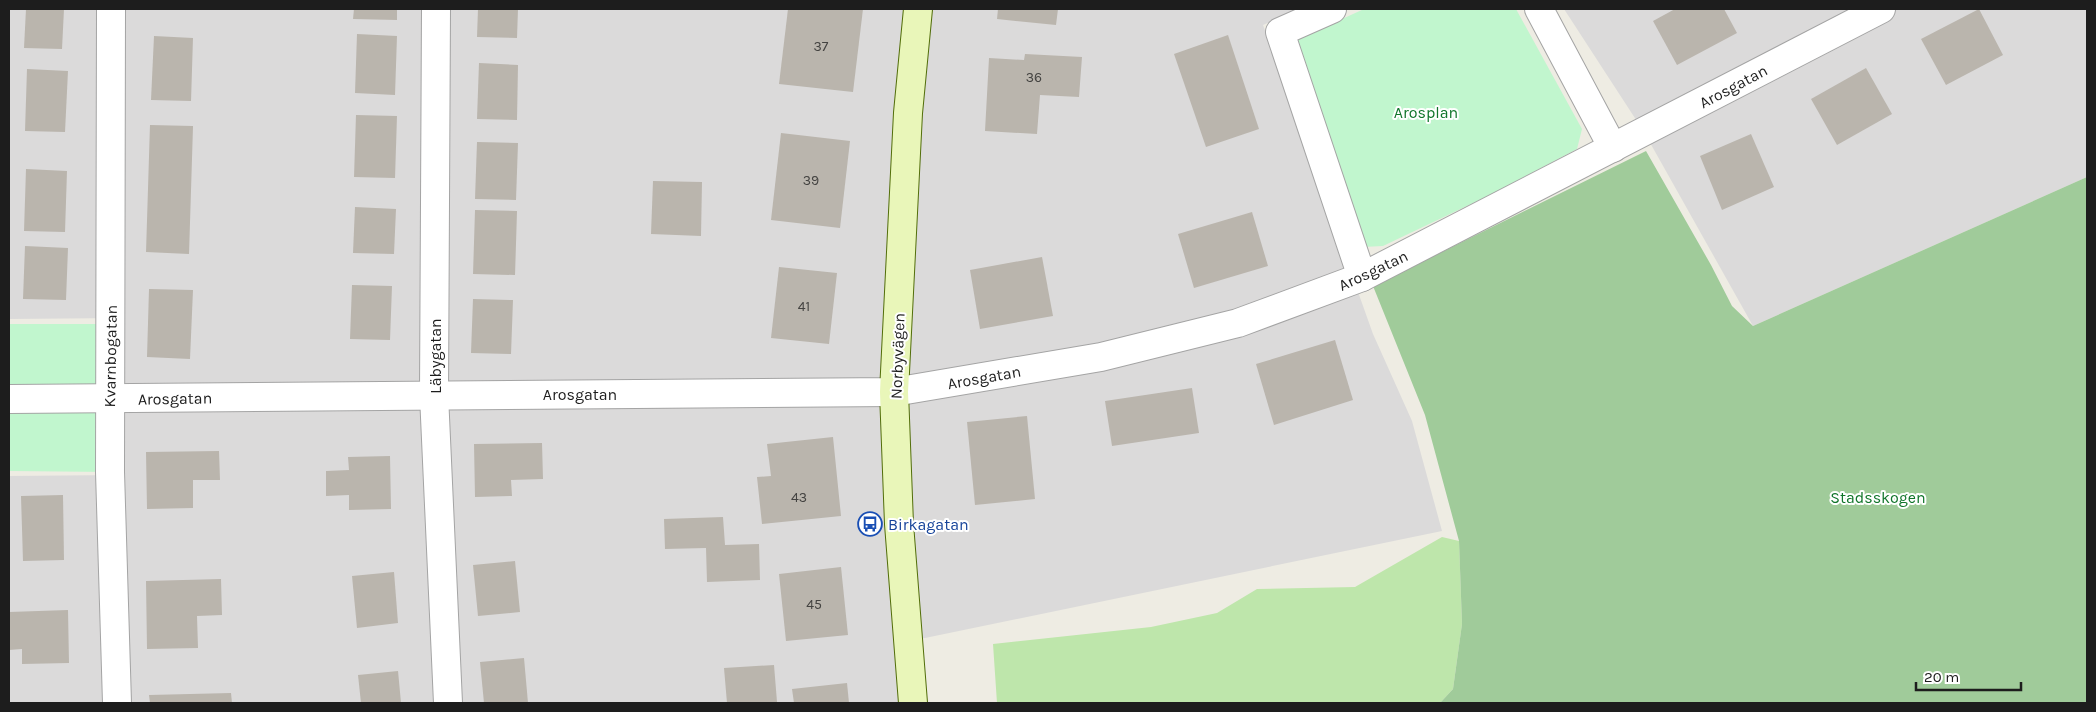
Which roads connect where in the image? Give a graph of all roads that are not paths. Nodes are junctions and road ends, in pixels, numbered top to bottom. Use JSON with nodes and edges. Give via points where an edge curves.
{"nodes":[{"id":1,"x":111,"y":9,"type":"edge"},
{"id":2,"x":436,"y":9,"type":"edge"},
{"id":3,"x":918,"y":9,"type":"edge"},
{"id":4,"x":1332,"y":9,"type":"edge"},
{"id":5,"x":1539,"y":9,"type":"edge"},
{"id":6,"x":1881,"y":9,"type":"edge"},
{"id":7,"x":1613,"y":148,"type":"junction"},
{"id":8,"x":1362,"y":277,"type":"junction"},
{"id":9,"x":894,"y":392,"type":"junction"},
{"id":10,"x":434,"y":395,"type":"junction"},
{"id":11,"x":9,"y":399,"type":"edge"},
{"id":12,"x":110,"y":399,"type":"junction"},
{"id":13,"x":117,"y":703,"type":"edge"},
{"id":14,"x":448,"y":703,"type":"edge"},
{"id":15,"x":913,"y":703,"type":"edge"}],
"edges":[{"from":1,"to":12,"type":"street","name":"Kvarnbogatan"},
{"from":2,"to":10,"type":"street","name":"Läbygatan"},
{"from":3,"to":9,"type":"street","name":"Norbyvägen","via":[[908,113]]},
{"from":4,"to":8,"type":"street","via":[[1280,32]]},
{"from":5,"to":7,"type":"street"},
{"from":6,"to":7,"type":"street","name":"Arosgatan"},
{"from":7,"to":8,"type":"street","name":"Arosgatan"},
{"from":8,"to":9,"type":"street","name":"Arosgatan","via":[[1238,323],[1102,357]]},
{"from":9,"to":10,"type":"street","name":"Arosgatan"},
{"from":9,"to":15,"type":"street","name":"Norbyvägen","via":[[899,524]]},
{"from":10,"to":12,"type":"street","name":"Arosgatan"},
{"from":10,"to":14,"type":"street","name":"Läbygatan"},
{"from":11,"to":12,"type":"street","name":"Arosgatan"},
{"from":12,"to":13,"type":"street","name":"Kvarnbogatan"}]}
